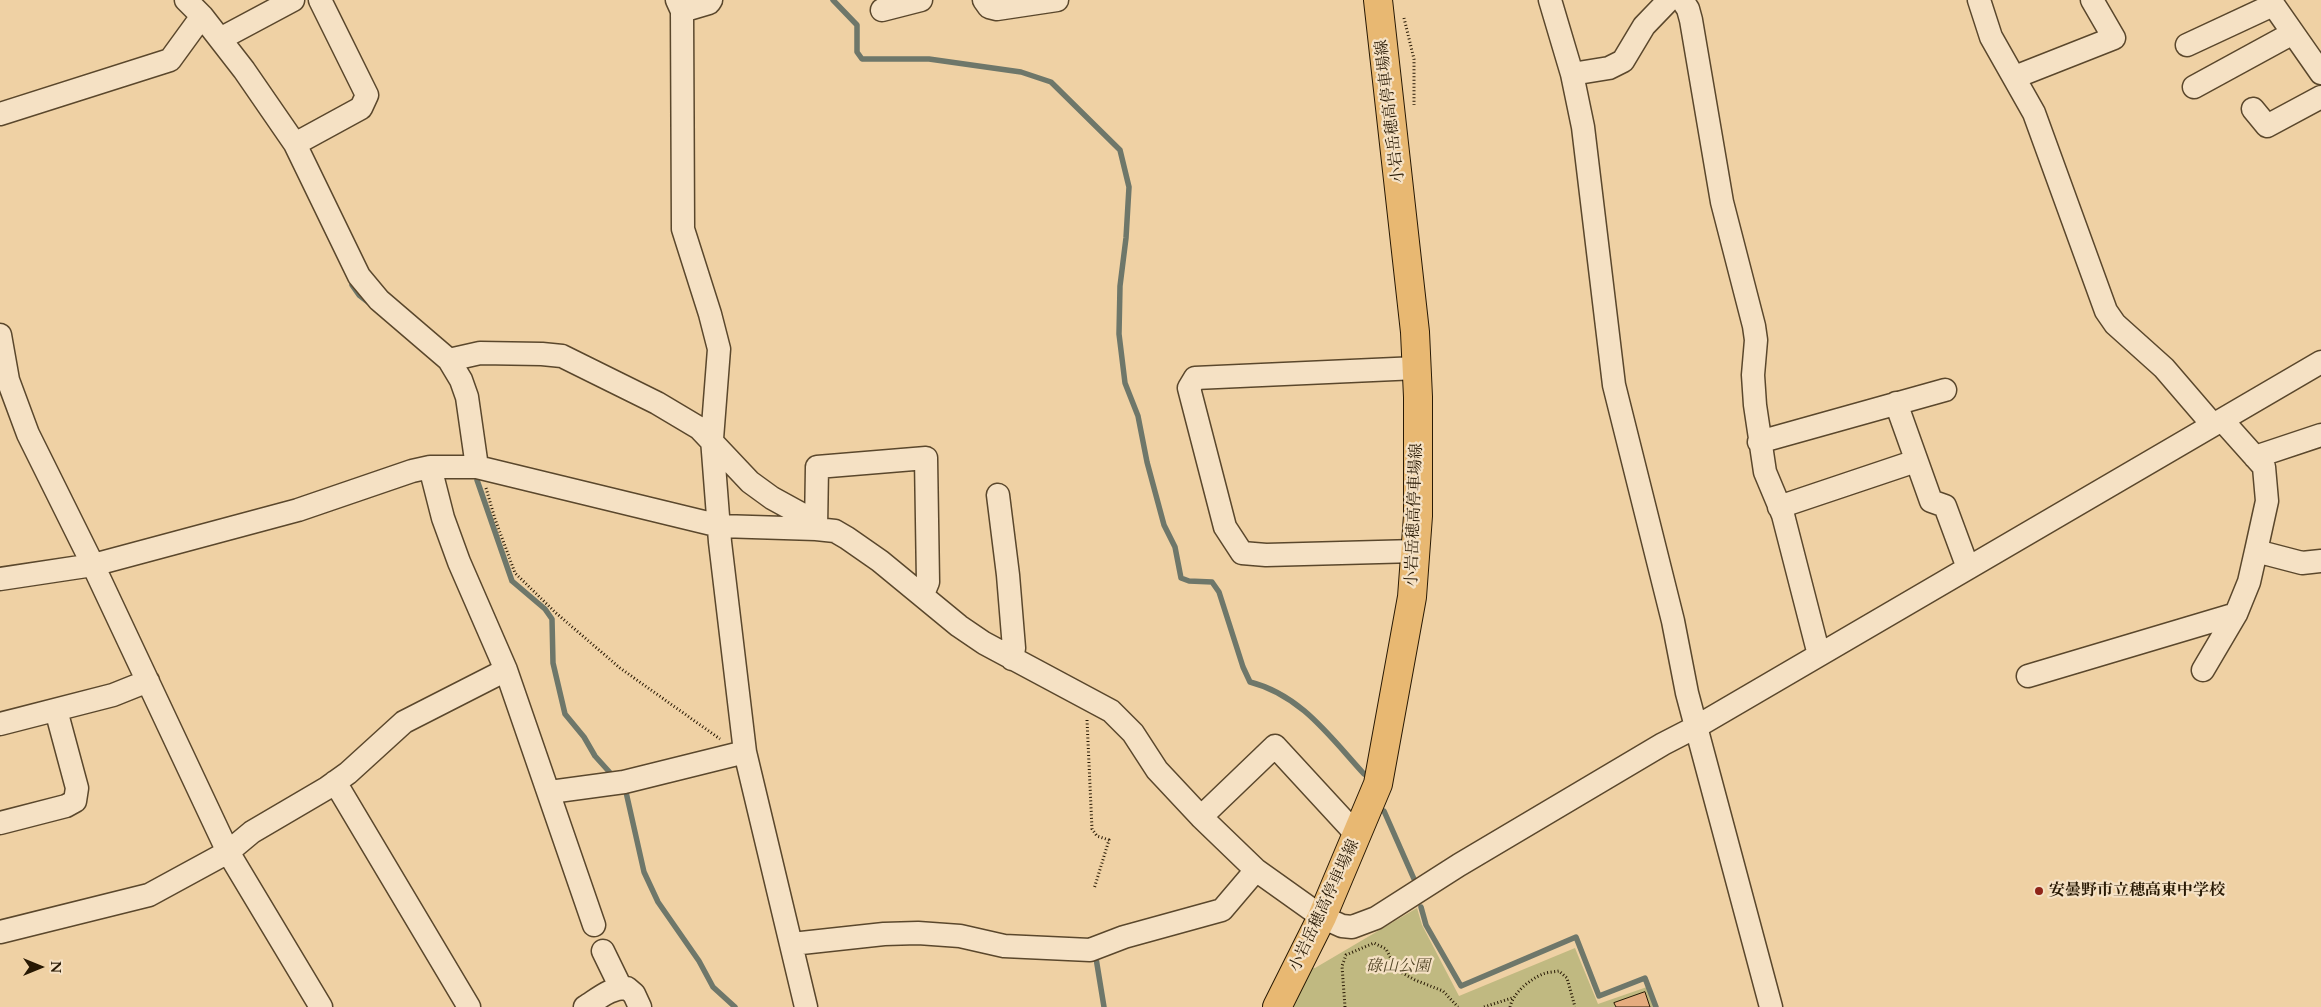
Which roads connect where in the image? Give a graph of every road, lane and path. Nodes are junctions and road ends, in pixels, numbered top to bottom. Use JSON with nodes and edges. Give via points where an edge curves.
{"nodes":[{"id":1,"x":186,"y":0,"type":"edge"},
{"id":2,"x":294,"y":0,"type":"edge"},
{"id":3,"x":320,"y":0,"type":"edge"},
{"id":4,"x":711,"y":0,"type":"edge"},
{"id":5,"x":921,"y":0,"type":"edge"},
{"id":6,"x":984,"y":0,"type":"edge"},
{"id":7,"x":1057,"y":0,"type":"edge"},
{"id":8,"x":1378,"y":0,"type":"edge"},
{"id":9,"x":1550,"y":0,"type":"edge"},
{"id":10,"x":1669,"y":0,"type":"edge"},
{"id":11,"x":1682,"y":0,"type":"edge"},
{"id":12,"x":1979,"y":0,"type":"edge"},
{"id":13,"x":2092,"y":0,"type":"edge"},
{"id":14,"x":2272,"y":2,"type":"edge"},
{"id":15,"x":679,"y":6,"type":"edge"},
{"id":16,"x":199,"y":8,"type":"edge"},
{"id":17,"x":882,"y":10,"type":"dead end"},
{"id":18,"x":2293,"y":34,"type":"junction"},
{"id":19,"x":220,"y":39,"type":"junction"},
{"id":20,"x":2187,"y":45,"type":"dead end"},
{"id":21,"x":2321,"y":73,"type":"edge"},
{"id":22,"x":1572,"y":74,"type":"junction"},
{"id":23,"x":2015,"y":77,"type":"junction"},
{"id":24,"x":2194,"y":87,"type":"dead end"},
{"id":25,"x":2321,"y":97,"type":"edge"},
{"id":26,"x":2253,"y":108,"type":"dead end"},
{"id":27,"x":0,"y":114,"type":"edge"},
{"id":28,"x":295,"y":144,"type":"junction"},
{"id":29,"x":0,"y":335,"type":"edge"},
{"id":30,"x":449,"y":360,"type":"junction"},
{"id":31,"x":2321,"y":362,"type":"edge"},
{"id":32,"x":1417,"y":368,"type":"junction"},
{"id":33,"x":1945,"y":390,"type":"dead end"},
{"id":34,"x":1896,"y":403,"type":"junction"},
{"id":35,"x":2218,"y":423,"type":"junction"},
{"id":36,"x":2321,"y":435,"type":"edge"},
{"id":37,"x":712,"y":439,"type":"junction"},
{"id":38,"x":1759,"y":442,"type":"junction"},
{"id":39,"x":2255,"y":457,"type":"junction"},
{"id":40,"x":1916,"y":461,"type":"junction"},
{"id":41,"x":430,"y":467,"type":"junction"},
{"id":42,"x":477,"y":467,"type":"junction"},
{"id":43,"x":998,"y":495,"type":"dead end"},
{"id":44,"x":1779,"y":507,"type":"junction"},
{"id":45,"x":720,"y":526,"type":"junction"},
{"id":46,"x":816,"y":529,"type":"junction"},
{"id":47,"x":1416,"y":551,"type":"junction"},
{"id":48,"x":2256,"y":551,"type":"junction"},
{"id":49,"x":2321,"y":561,"type":"edge"},
{"id":50,"x":93,"y":565,"type":"junction"},
{"id":51,"x":1968,"y":568,"type":"junction"},
{"id":52,"x":0,"y":579,"type":"edge"},
{"id":53,"x":923,"y":594,"type":"junction"},
{"id":54,"x":2236,"y":614,"type":"junction"},
{"id":55,"x":1819,"y":655,"type":"junction"},
{"id":56,"x":1012,"y":659,"type":"junction"},
{"id":57,"x":506,"y":670,"type":"junction"},
{"id":58,"x":2203,"y":670,"type":"dead end"},
{"id":59,"x":2028,"y":676,"type":"dead end"},
{"id":60,"x":148,"y":681,"type":"junction"},
{"id":61,"x":1086,"y":697,"type":"junction"},
{"id":62,"x":56,"y":710,"type":"junction"},
{"id":63,"x":0,"y":724,"type":"edge"},
{"id":64,"x":1696,"y":727,"type":"junction"},
{"id":65,"x":743,"y":753,"type":"junction"},
{"id":66,"x":336,"y":782,"type":"junction"},
{"id":67,"x":550,"y":792,"type":"junction"},
{"id":68,"x":1201,"y":818,"type":"junction"},
{"id":69,"x":0,"y":823,"type":"edge"},
{"id":70,"x":1357,"y":835,"type":"junction"},
{"id":71,"x":228,"y":852,"type":"junction"},
{"id":72,"x":1256,"y":870,"type":"junction"},
{"id":73,"x":1094,"y":889,"type":"dead end"},
{"id":74,"x":1322,"y":917,"type":"junction"},
{"id":75,"x":594,"y":925,"type":"dead end"},
{"id":76,"x":0,"y":932,"type":"edge"},
{"id":77,"x":792,"y":944,"type":"junction"},
{"id":78,"x":603,"y":951,"type":"dead end"},
{"id":79,"x":622,"y":988,"type":"junction"},
{"id":80,"x":1512,"y":998,"type":"junction"},
{"id":81,"x":321,"y":1007,"type":"edge"},
{"id":82,"x":469,"y":1007,"type":"edge"},
{"id":83,"x":585,"y":1007,"type":"edge"},
{"id":84,"x":640,"y":1007,"type":"edge"},
{"id":85,"x":806,"y":1007,"type":"edge"},
{"id":86,"x":1277,"y":1007,"type":"edge"},
{"id":87,"x":1345,"y":1007,"type":"edge"},
{"id":88,"x":1458,"y":1007,"type":"edge"},
{"id":89,"x":1484,"y":1007,"type":"edge"},
{"id":90,"x":1510,"y":1007,"type":"edge"},
{"id":91,"x":1575,"y":1007,"type":"edge"},
{"id":92,"x":1770,"y":1007,"type":"edge"}],
"edges":[{"from":1,"to":16,"type":"street"},
{"from":2,"to":19,"type":"street"},
{"from":3,"to":28,"type":"street","via":[[367,95],[361,108]]},
{"from":4,"to":15,"type":"street","via":[[709,3]]},
{"from":5,"to":17,"type":"street"},
{"from":6,"to":7,"type":"street","via":[[989,7],[997,9]]},
{"from":8,"to":32,"type":"main road","name":"小岩岳穂高停車場線"},
{"from":9,"to":22,"type":"street"},
{"from":10,"to":22,"type":"street","via":[[1644,26],[1624,61],[1609,68]]},
{"from":11,"to":38,"type":"street","via":[[1691,20],[1722,202],[1755,333],[1753,375]]},
{"from":12,"to":23,"type":"street","via":[[1992,37]]},
{"from":13,"to":23,"type":"street","via":[[2114,38]]},
{"from":14,"to":18,"type":"street"},
{"from":14,"to":20,"type":"street"},
{"from":15,"to":37,"type":"street","via":[[683,230],[718,349]]},
{"from":16,"to":19,"type":"street"},
{"from":16,"to":27,"type":"street","via":[[170,60]]},
{"from":18,"to":21,"type":"street"},
{"from":18,"to":24,"type":"street"},
{"from":19,"to":28,"type":"street"},
{"from":22,"to":64,"type":"street","via":[[1592,191],[1614,384]]},
{"from":23,"to":35,"type":"street","via":[[2034,113],[2106,311],[2115,324]]},
{"from":25,"to":26,"type":"street","via":[[2267,126]]},
{"from":28,"to":30,"type":"street","via":[[359,276],[379,300]]},
{"from":29,"to":50,"type":"street","via":[[8,380],[28,434]]},
{"from":30,"to":37,"type":"street","via":[[480,353],[562,356],[657,403]]},
{"from":30,"to":42,"type":"street","via":[[467,397]]},
{"from":31,"to":35,"type":"street"},
{"from":32,"to":47,"type":"main road","name":"小岩岳穂高停車場線"},
{"from":32,"to":47,"type":"street","via":[[1195,378],[1189,388],[1225,527],[1242,553]]},
{"from":33,"to":34,"type":"street"},
{"from":34,"to":38,"type":"street"},
{"from":34,"to":40,"type":"street"},
{"from":35,"to":39,"type":"street"},
{"from":35,"to":51,"type":"street"},
{"from":36,"to":39,"type":"street"},
{"from":37,"to":45,"type":"street"},
{"from":37,"to":46,"type":"street","via":[[750,482],[803,515]]},
{"from":38,"to":44,"type":"street","via":[[1765,472]]},
{"from":39,"to":48,"type":"street","via":[[2264,467],[2267,489]]},
{"from":40,"to":44,"type":"street"},
{"from":40,"to":51,"type":"street","via":[[1931,500],[1945,506]]},
{"from":41,"to":42,"type":"street"},
{"from":41,"to":50,"type":"street","via":[[298,510]]},
{"from":41,"to":57,"type":"street","via":[[459,562]]},
{"from":42,"to":45,"type":"street"},
{"from":42,"to":65,"type":"path","via":[[484,478],[494,519],[516,573],[556,613],[620,668]]},
{"from":43,"to":56,"type":"street","via":[[1008,575],[1014,648]]},
{"from":44,"to":55,"type":"street"},
{"from":45,"to":46,"type":"street"},
{"from":45,"to":65,"type":"street"},
{"from":46,"to":53,"type":"street","via":[[835,531],[847,538]]},
{"from":46,"to":53,"type":"street","via":[[817,467],[926,458],[928,582]]},
{"from":47,"to":70,"type":"main road","name":"小岩岳穂高停車場線","via":[[1412,597],[1378,784]]},
{"from":48,"to":49,"type":"street","via":[[2302,563]]},
{"from":48,"to":54,"type":"street","via":[[2249,582]]},
{"from":50,"to":52,"type":"street"},
{"from":50,"to":60,"type":"street"},
{"from":51,"to":55,"type":"street"},
{"from":53,"to":56,"type":"street","via":[[959,626]]},
{"from":54,"to":58,"type":"street"},
{"from":54,"to":59,"type":"street"},
{"from":55,"to":64,"type":"street"},
{"from":56,"to":61,"type":"street"},
{"from":57,"to":66,"type":"street","via":[[404,722]]},
{"from":57,"to":67,"type":"street"},
{"from":60,"to":62,"type":"street","via":[[113,695]]},
{"from":60,"to":71,"type":"street"},
{"from":61,"to":68,"type":"street","via":[[1123,720],[1157,770]]},
{"from":61,"to":73,"type":"path","via":[[1092,829],[1097,836],[1109,840]]},
{"from":62,"to":63,"type":"street"},
{"from":62,"to":69,"type":"street","via":[[77,788],[75,801]]},
{"from":64,"to":74,"type":"street","via":[[1459,865],[1376,918],[1352,927]]},
{"from":64,"to":92,"type":"street"},
{"from":65,"to":67,"type":"street","via":[[624,782]]},
{"from":65,"to":77,"type":"street"},
{"from":66,"to":71,"type":"street","via":[[252,832]]},
{"from":66,"to":82,"type":"street"},
{"from":67,"to":75,"type":"street"},
{"from":68,"to":70,"type":"street","via":[[1275,746]]},
{"from":68,"to":72,"type":"street"},
{"from":70,"to":74,"type":"main road","name":"小岩岳穂高停車場線"},
{"from":71,"to":76,"type":"street","via":[[149,896]]},
{"from":71,"to":81,"type":"street"},
{"from":72,"to":74,"type":"street"},
{"from":72,"to":77,"type":"street","via":[[1222,910],[1124,937],[1090,950],[1004,946],[960,936],[918,932]]},
{"from":74,"to":86,"type":"main road","name":"小岩岳穂高停車場線"},
{"from":77,"to":85,"type":"street"},
{"from":78,"to":79,"type":"street"},
{"from":79,"to":83,"type":"street"},
{"from":79,"to":84,"type":"street","via":[[634,994]]},
{"from":80,"to":89,"type":"path"},
{"from":80,"to":90,"type":"path"},
{"from":80,"to":91,"type":"path","via":[[1544,973],[1559,971],[1567,978]]},
{"from":87,"to":88,"type":"path","via":[[1342,966],[1346,955],[1374,943],[1386,949],[1397,970],[1444,991]]}]}
